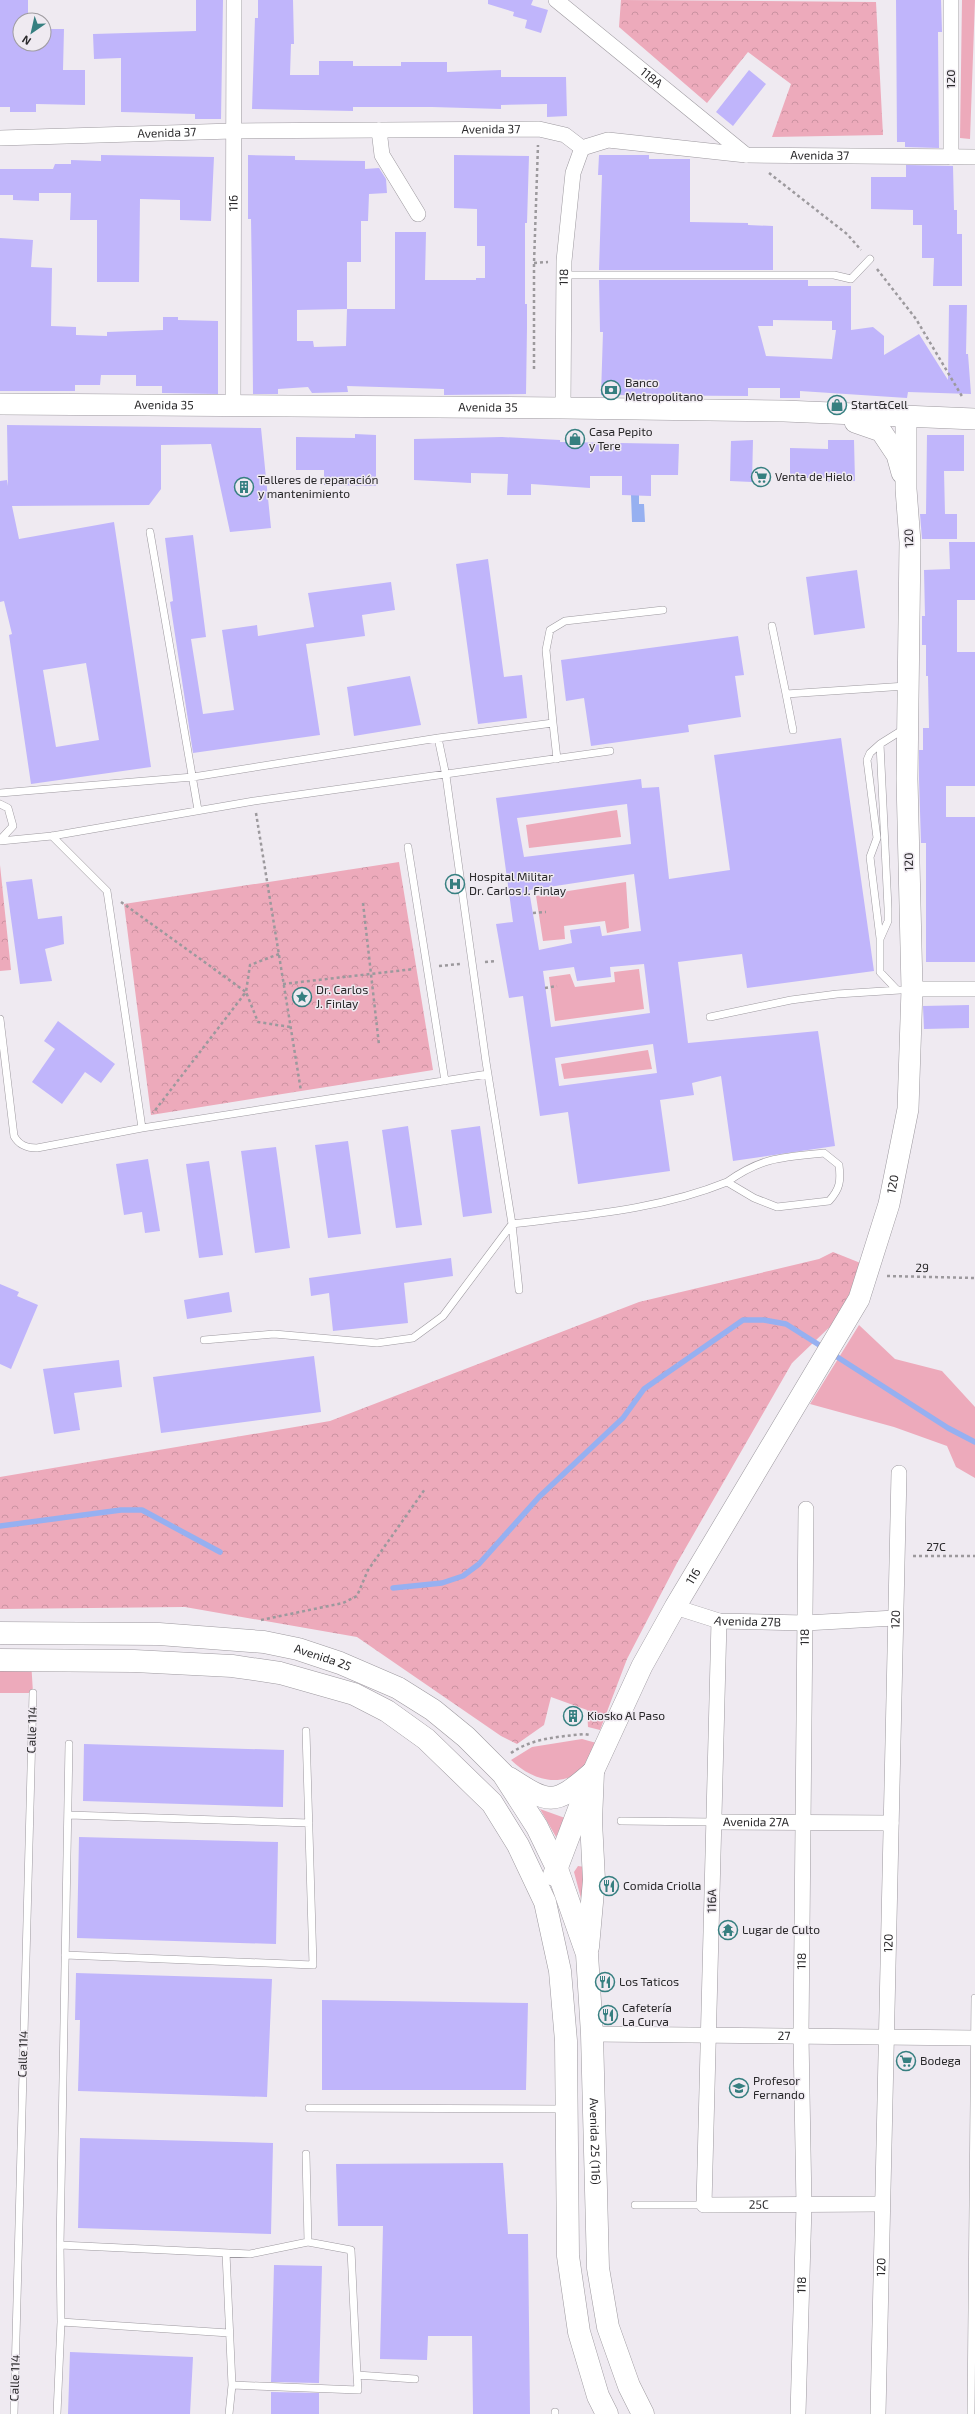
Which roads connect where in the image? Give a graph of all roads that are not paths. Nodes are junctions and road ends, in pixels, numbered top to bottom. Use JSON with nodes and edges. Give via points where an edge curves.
{"nodes":[{"id":1,"x":234,"y":0,"type":"edge"},
{"id":2,"x":556,"y":0,"type":"edge"},
{"id":3,"x":951,"y":0,"type":"edge"},
{"id":4,"x":576,"y":8,"type":"edge"},
{"id":5,"x":378,"y":130,"type":"junction"},
{"id":6,"x":233,"y":131,"type":"junction"},
{"id":7,"x":0,"y":138,"type":"edge"},
{"id":8,"x":582,"y":148,"type":"junction"},
{"id":9,"x":746,"y":155,"type":"junction"},
{"id":10,"x":975,"y":156,"type":"edge"},
{"id":11,"x":952,"y":157,"type":"junction"},
{"id":12,"x":418,"y":214,"type":"dead end"},
{"id":13,"x":870,"y":259,"type":"dead end"},
{"id":14,"x":565,"y":274,"type":"junction"},
{"id":15,"x":1,"y":404,"type":"edge"},
{"id":16,"x":233,"y":406,"type":"junction"},
{"id":17,"x":564,"y":408,"type":"junction"},
{"id":18,"x":975,"y":412,"type":"edge"},
{"id":19,"x":837,"y":415,"type":"junction"},
{"id":20,"x":906,"y":418,"type":"junction"},
{"id":21,"x":975,"y":419,"type":"edge"},
{"id":22,"x":906,"y":489,"type":"junction"},
{"id":23,"x":150,"y":532,"type":"dead end"},
{"id":24,"x":663,"y":610,"type":"dead end"},
{"id":25,"x":772,"y":626,"type":"dead end"},
{"id":26,"x":908,"y":686,"type":"junction"},
{"id":27,"x":786,"y":694,"type":"junction"},
{"id":28,"x":553,"y":723,"type":"junction"},
{"id":29,"x":908,"y":726,"type":"junction"},
{"id":30,"x":793,"y":730,"type":"dead end"},
{"id":31,"x":438,"y":738,"type":"junction"},
{"id":32,"x":880,"y":744,"type":"junction"},
{"id":33,"x":610,"y":751,"type":"dead end"},
{"id":34,"x":557,"y":759,"type":"junction"},
{"id":35,"x":446,"y":776,"type":"junction"},
{"id":36,"x":193,"y":777,"type":"junction"},
{"id":37,"x":0,"y":793,"type":"edge"},
{"id":38,"x":0,"y":804,"type":"edge"},
{"id":39,"x":198,"y":810,"type":"junction"},
{"id":40,"x":52,"y":836,"type":"junction"},
{"id":41,"x":0,"y":840,"type":"edge"},
{"id":42,"x":408,"y":847,"type":"dead end"},
{"id":43,"x":880,"y":939,"type":"junction"},
{"id":44,"x":975,"y":989,"type":"edge"},
{"id":45,"x":904,"y":990,"type":"junction"},
{"id":46,"x":710,"y":1017,"type":"dead end"},
{"id":47,"x":0,"y":1019,"type":"edge"},
{"id":48,"x":488,"y":1074,"type":"junction"},
{"id":49,"x":445,"y":1081,"type":"junction"},
{"id":50,"x":142,"y":1128,"type":"junction"},
{"id":51,"x":727,"y":1182,"type":"junction"},
{"id":52,"x":512,"y":1224,"type":"junction"},
{"id":53,"x":519,"y":1290,"type":"dead end"},
{"id":54,"x":859,"y":1299,"type":"joint"},
{"id":55,"x":204,"y":1340,"type":"dead end"},
{"id":56,"x":899,"y":1472,"type":"dead end"},
{"id":57,"x":806,"y":1509,"type":"dead end"},
{"id":58,"x":675,"y":1607,"type":"junction"},
{"id":59,"x":896,"y":1618,"type":"junction"},
{"id":60,"x":718,"y":1621,"type":"junction"},
{"id":61,"x":805,"y":1623,"type":"junction"},
{"id":62,"x":0,"y":1633,"type":"edge"},
{"id":63,"x":0,"y":1660,"type":"edge"},
{"id":64,"x":33,"y":1693,"type":"dead end"},
{"id":65,"x":306,"y":1730,"type":"dead end"},
{"id":66,"x":69,"y":1744,"type":"dead end"},
{"id":67,"x":498,"y":1770,"type":"junction"},
{"id":68,"x":593,"y":1772,"type":"junction"},
{"id":69,"x":69,"y":1815,"type":"junction"},
{"id":70,"x":621,"y":1822,"type":"dead end"},
{"id":71,"x":714,"y":1822,"type":"junction"},
{"id":72,"x":803,"y":1822,"type":"junction"},
{"id":73,"x":309,"y":1823,"type":"junction"},
{"id":74,"x":891,"y":1823,"type":"junction"},
{"id":75,"x":560,"y":1858,"type":"junction"},
{"id":76,"x":593,"y":1862,"type":"junction"},
{"id":77,"x":545,"y":1902,"type":"junction"},
{"id":78,"x":587,"y":1954,"type":"junction"},
{"id":79,"x":65,"y":1955,"type":"junction"},
{"id":80,"x":975,"y":1998,"type":"edge"},
{"id":81,"x":592,"y":2034,"type":"junction"},
{"id":82,"x":709,"y":2035,"type":"junction"},
{"id":83,"x":802,"y":2036,"type":"junction"},
{"id":84,"x":886,"y":2036,"type":"junction"},
{"id":85,"x":975,"y":2038,"type":"edge"},
{"id":86,"x":309,"y":2108,"type":"dead end"},
{"id":87,"x":567,"y":2109,"type":"junction"},
{"id":88,"x":306,"y":2154,"type":"dead end"},
{"id":89,"x":882,"y":2204,"type":"junction"},
{"id":90,"x":635,"y":2205,"type":"dead end"},
{"id":91,"x":704,"y":2205,"type":"junction"},
{"id":92,"x":804,"y":2206,"type":"junction"},
{"id":93,"x":308,"y":2242,"type":"junction"},
{"id":94,"x":60,"y":2245,"type":"junction"},
{"id":95,"x":226,"y":2253,"type":"junction"},
{"id":96,"x":61,"y":2322,"type":"junction"},
{"id":97,"x":229,"y":2334,"type":"junction"},
{"id":98,"x":357,"y":2375,"type":"junction"},
{"id":99,"x":415,"y":2379,"type":"dead end"},
{"id":100,"x":232,"y":2385,"type":"junction"},
{"id":101,"x":601,"y":2408,"type":"edge"},
{"id":102,"x":14,"y":2414,"type":"edge"},
{"id":103,"x":57,"y":2414,"type":"edge"},
{"id":104,"x":229,"y":2414,"type":"edge"},
{"id":105,"x":643,"y":2414,"type":"edge"},
{"id":106,"x":798,"y":2414,"type":"edge"},
{"id":107,"x":878,"y":2414,"type":"edge"},
{"id":108,"x":971,"y":2414,"type":"edge"}],
"edges":[{"from":1,"to":6,"type":"street","name":"116"},
{"from":2,"to":4,"type":"street","name":"118A"},
{"from":3,"to":11,"type":"street","name":"120"},
{"from":4,"to":9,"type":"street","name":"118A"},
{"from":5,"to":6,"type":"street","name":"Avenida 37"},
{"from":5,"to":8,"type":"street","name":"Avenida 37","via":[[539,129],[565,135]]},
{"from":5,"to":12,"type":"street","via":[[382,155]]},
{"from":6,"to":7,"type":"street","name":"Avenida 37"},
{"from":6,"to":16,"type":"street","name":"116"},
{"from":8,"to":9,"type":"street","name":"Avenida 37","via":[[608,140]]},
{"from":8,"to":14,"type":"street","name":"118","via":[[573,173],[564,261]]},
{"from":9,"to":11,"type":"street","name":"Avenida 37"},
{"from":10,"to":11,"type":"street","name":"Avenida 37"},
{"from":13,"to":14,"type":"lane","via":[[851,279],[834,275]]},
{"from":14,"to":17,"type":"street","name":"118"},
{"from":15,"to":16,"type":"street","name":"Avenida 35"},
{"from":16,"to":17,"type":"street","name":"Avenida 35"},
{"from":17,"to":19,"type":"street","name":"Avenida 35","via":[[784,411]]},
{"from":18,"to":21,"type":"street"},
{"from":19,"to":20,"type":"street","name":"Avenida 35"},
{"from":19,"to":22,"type":"street","via":[[881,431],[898,455]]},
{"from":20,"to":21,"type":"street","name":"Avenida 35"},
{"from":20,"to":22,"type":"street","name":"120"},
{"from":22,"to":26,"type":"street","name":"120","via":[[910,542]]},
{"from":23,"to":36,"type":"lane"},
{"from":24,"to":28,"type":"lane","via":[[565,621],[550,630],[546,650]]},
{"from":25,"to":27,"type":"lane"},
{"from":26,"to":27,"type":"lane"},
{"from":26,"to":29,"type":"street","name":"120"},
{"from":27,"to":30,"type":"lane"},
{"from":28,"to":31,"type":"lane"},
{"from":28,"to":34,"type":"lane"},
{"from":29,"to":32,"type":"lane"},
{"from":29,"to":45,"type":"street","name":"120"},
{"from":31,"to":35,"type":"lane"},
{"from":31,"to":36,"type":"lane"},
{"from":32,"to":43,"type":"lane","via":[[888,908],[888,921]]},
{"from":32,"to":43,"type":"lane","via":[[870,753],[867,760],[877,838],[870,857]]},
{"from":33,"to":34,"type":"lane"},
{"from":34,"to":35,"type":"lane"},
{"from":35,"to":39,"type":"lane"},
{"from":35,"to":48,"type":"lane"},
{"from":36,"to":37,"type":"lane"},
{"from":36,"to":39,"type":"lane"},
{"from":38,"to":41,"type":"lane","via":[[8,808],[13,826]]},
{"from":39,"to":40,"type":"lane"},
{"from":40,"to":41,"type":"lane"},
{"from":40,"to":50,"type":"lane","via":[[107,891]]},
{"from":42,"to":49,"type":"lane"},
{"from":43,"to":45,"type":"lane","via":[[880,972]]},
{"from":44,"to":45,"type":"street"},
{"from":45,"to":46,"type":"lane","via":[[791,1000]]},
{"from":45,"to":54,"type":"street","name":"120","via":[[908,1109],[890,1204]]},
{"from":47,"to":50,"type":"lane","via":[[14,1136],[17,1142],[28,1148],[37,1148]]},
{"from":48,"to":49,"type":"lane"},
{"from":48,"to":52,"type":"lane"},
{"from":49,"to":50,"type":"lane"},
{"from":51,"to":51,"type":"lane","via":[[754,1198],[777,1207],[829,1201],[841,1182],[839,1165],[824,1153],[776,1157],[759,1162]]},
{"from":51,"to":52,"type":"lane","via":[[700,1193],[645,1207]]},
{"from":52,"to":53,"type":"lane"},
{"from":52,"to":55,"type":"lane","via":[[443,1316],[413,1338],[377,1343],[274,1334]]},
{"from":54,"to":58,"type":"street","name":"116"},
{"from":56,"to":59,"type":"street","name":"120"},
{"from":57,"to":61,"type":"street","name":"118"},
{"from":58,"to":60,"type":"street","name":"Avenida 27B"},
{"from":58,"to":68,"type":"street","name":"116","via":[[642,1666]]},
{"from":59,"to":61,"type":"street","name":"Avenida 27B"},
{"from":59,"to":74,"type":"street","name":"120"},
{"from":60,"to":61,"type":"street","name":"Avenida 27B"},
{"from":60,"to":71,"type":"street","name":"116A"},
{"from":61,"to":72,"type":"street","name":"118"},
{"from":62,"to":67,"type":"main road","name":"Avenida 25","via":[[159,1634],[264,1642],[298,1649],[340,1663],[398,1688],[433,1710],[466,1737]]},
{"from":63,"to":77,"type":"main road","name":"Avenida 25","via":[[134,1661],[232,1666],[280,1673],[354,1694],[387,1711],[426,1739],[492,1803],[518,1845]]},
{"from":64,"to":102,"type":"lane","name":"Calle 114"},
{"from":65,"to":73,"type":"lane"},
{"from":66,"to":69,"type":"lane"},
{"from":67,"to":68,"type":"main road","via":[[536,1795],[554,1798],[568,1794]]},
{"from":67,"to":75,"type":"main road","name":"Avenida 25"},
{"from":68,"to":75,"type":"main road"},
{"from":68,"to":76,"type":"main road"},
{"from":69,"to":73,"type":"lane"},
{"from":69,"to":79,"type":"lane"},
{"from":70,"to":71,"type":"lane","name":"Avenida 27A"},
{"from":71,"to":72,"type":"street","name":"Avenida 27A"},
{"from":71,"to":82,"type":"street","name":"116A"},
{"from":72,"to":74,"type":"street","name":"Avenida 27A"},
{"from":72,"to":83,"type":"street","name":"118"},
{"from":73,"to":79,"type":"lane","via":[[312,1965]]},
{"from":74,"to":84,"type":"street","name":"120"},
{"from":75,"to":76,"type":"main road","via":[[572,1845],[588,1851]]},
{"from":75,"to":77,"type":"main road"},
{"from":75,"to":78,"type":"main road","name":"Avenida 25 (116)"},
{"from":76,"to":78,"type":"main road","via":[[594,1880]]},
{"from":77,"to":87,"type":"main road","via":[[560,1971],[566,2041]]},
{"from":78,"to":81,"type":"main road","name":"Avenida 25 (116)"},
{"from":79,"to":94,"type":"lane"},
{"from":80,"to":85,"type":"lane"},
{"from":81,"to":82,"type":"street","name":"27"},
{"from":81,"to":105,"type":"main road","name":"Avenida 25 (116)","via":[[598,2268],[608,2327],[629,2386]]},
{"from":82,"to":83,"type":"street","name":"27"},
{"from":82,"to":91,"type":"street","name":"116A"},
{"from":83,"to":84,"type":"street","name":"27"},
{"from":83,"to":92,"type":"street","name":"118"},
{"from":84,"to":85,"type":"street","name":"27"},
{"from":84,"to":89,"type":"street","name":"120"},
{"from":85,"to":108,"type":"lane"},
{"from":86,"to":87,"type":"lane"},
{"from":87,"to":101,"type":"main road","via":[[568,2256],[579,2332]]},
{"from":88,"to":93,"type":"lane"},
{"from":89,"to":92,"type":"street","name":"25C"},
{"from":89,"to":107,"type":"street","name":"120"},
{"from":90,"to":91,"type":"lane","name":"25C"},
{"from":91,"to":92,"type":"street","name":"25C"},
{"from":92,"to":106,"type":"street","name":"118"},
{"from":93,"to":95,"type":"lane","via":[[250,2254]]},
{"from":93,"to":98,"type":"lane","via":[[351,2250]]},
{"from":94,"to":95,"type":"lane"},
{"from":94,"to":96,"type":"lane"},
{"from":95,"to":97,"type":"lane"},
{"from":96,"to":97,"type":"lane"},
{"from":96,"to":103,"type":"lane"},
{"from":97,"to":100,"type":"lane"},
{"from":98,"to":99,"type":"lane"},
{"from":98,"to":100,"type":"lane","via":[[358,2390]]},
{"from":100,"to":104,"type":"lane"}]}
